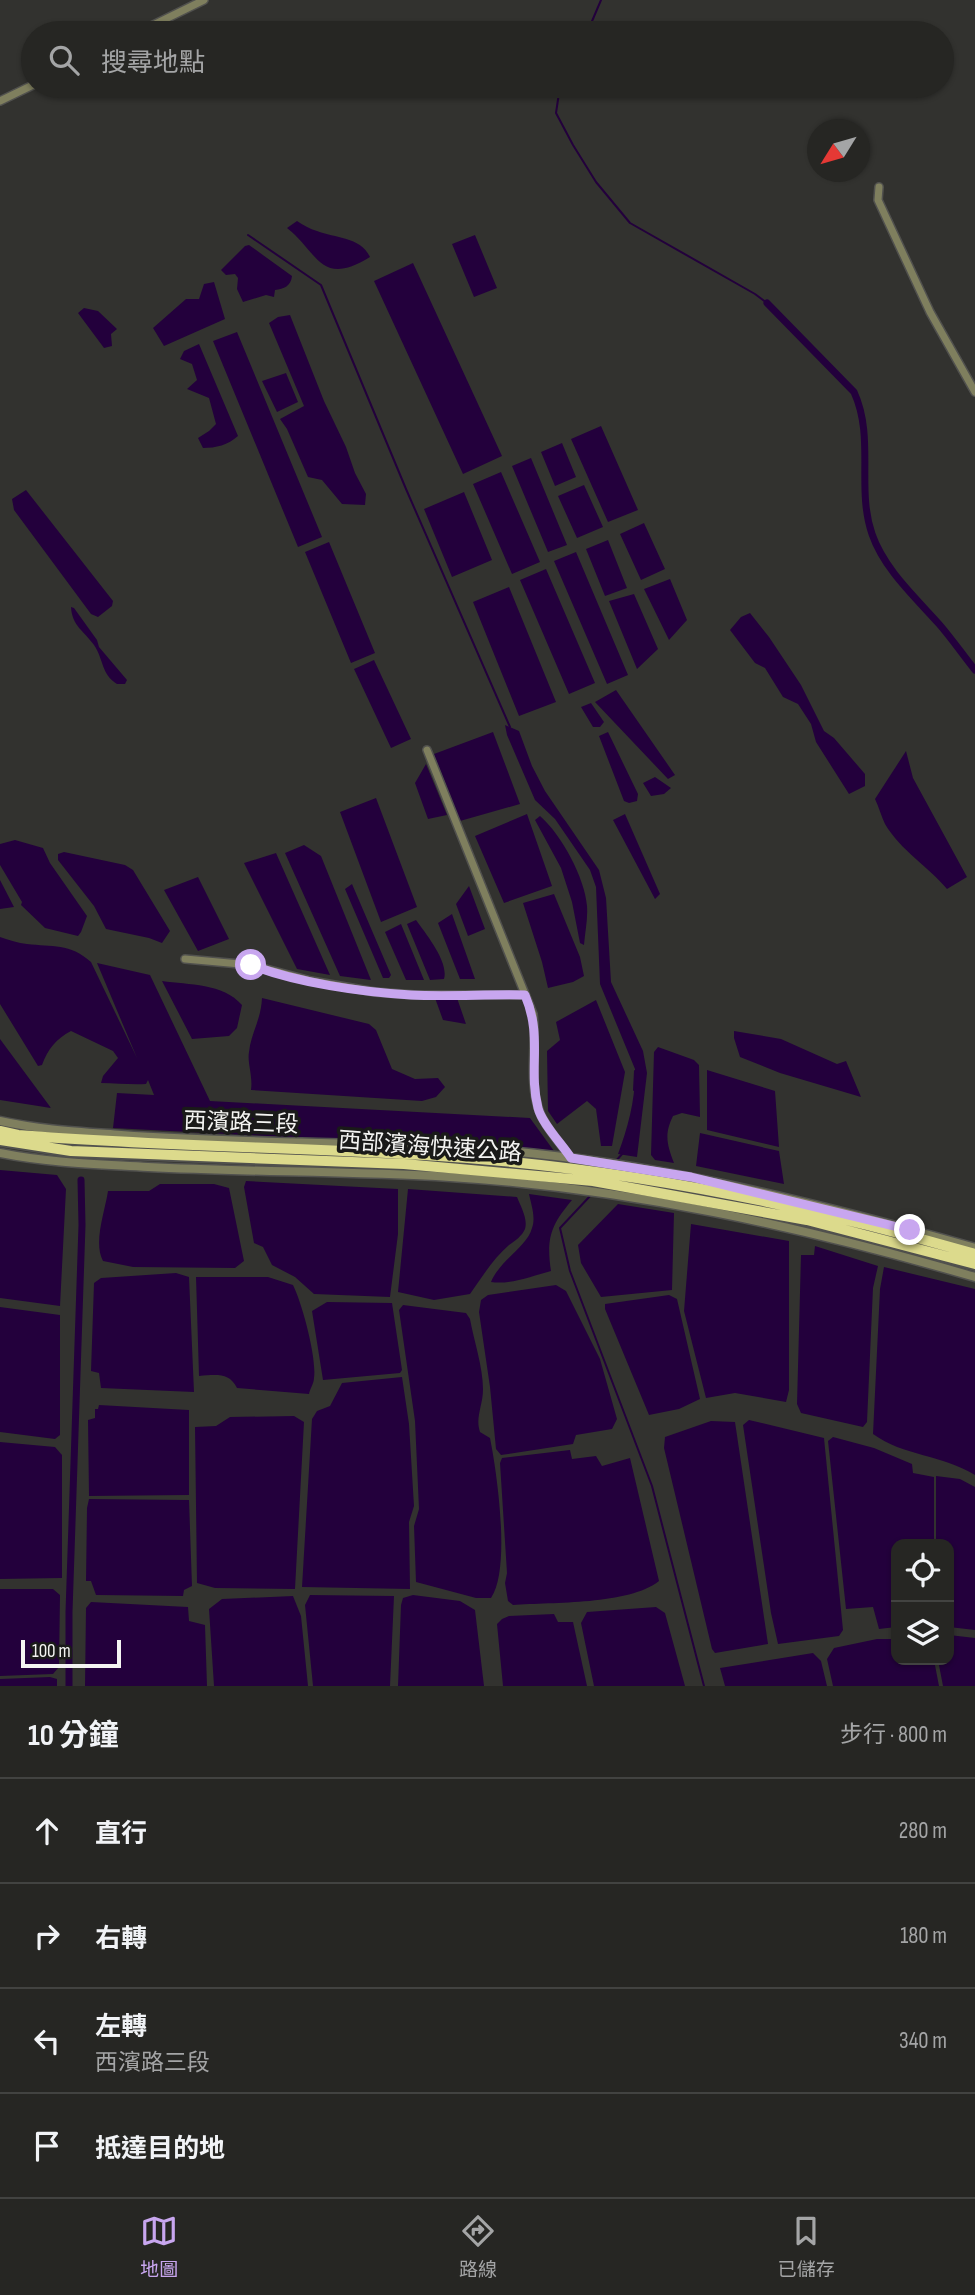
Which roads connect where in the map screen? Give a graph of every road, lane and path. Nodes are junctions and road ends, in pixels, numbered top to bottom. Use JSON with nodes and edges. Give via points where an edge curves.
{"nodes":[{"id":1,"x":204,"y":0,"type":"edge"},
{"id":2,"x":161,"y":21,"type":"edge"},
{"id":3,"x":21,"y":91,"type":"edge"},
{"id":4,"x":0,"y":101,"type":"edge"},
{"id":5,"x":879,"y":187,"type":"dead end"},
{"id":6,"x":975,"y":392,"type":"edge"},
{"id":7,"x":427,"y":750,"type":"dead end"},
{"id":8,"x":185,"y":958,"type":"dead end"},
{"id":9,"x":525,"y":995,"type":"junction"},
{"id":10,"x":0,"y":1121,"type":"edge"},
{"id":11,"x":0,"y":1131,"type":"edge"},
{"id":12,"x":0,"y":1140,"type":"edge"},
{"id":13,"x":0,"y":1153,"type":"edge"},
{"id":14,"x":571,"y":1158,"type":"junction"},
{"id":15,"x":596,"y":1177,"type":"junction"},
{"id":16,"x":621,"y":1181,"type":"junction"},
{"id":17,"x":975,"y":1248,"type":"edge"},
{"id":18,"x":975,"y":1254,"type":"edge"},
{"id":19,"x":975,"y":1264,"type":"edge"},
{"id":20,"x":975,"y":1277,"type":"edge"}],
"edges":[{"from":1,"to":2,"type":"street"},
{"from":3,"to":4,"type":"street"},
{"from":5,"to":6,"type":"street","via":[[878,200],[930,312]]},
{"from":7,"to":9,"type":"street"},
{"from":8,"to":9,"type":"street","via":[[251,965],[375,992]]},
{"from":9,"to":14,"type":"street","via":[[536,1033],[537,1107]]},
{"from":10,"to":14,"type":"street","name":"西濱路三段","via":[[160,1138],[452,1147]]},
{"from":11,"to":15,"type":"highway","name":"西部濱海快速公路","via":[[121,1142],[425,1155]]},
{"from":12,"to":15,"type":"highway","name":"西部濱海快速公路","via":[[71,1151]]},
{"from":13,"to":20,"type":"street","via":[[66,1162],[233,1171],[451,1177],[609,1195],[796,1229]]},
{"from":14,"to":17,"type":"street","name":"西濱路三段","via":[[691,1177]]},
{"from":15,"to":16,"type":"highway","name":"西部濱海快速公路"},
{"from":16,"to":18,"type":"highway","name":"西部濱海快速公路","via":[[749,1198]]},
{"from":16,"to":19,"type":"highway","name":"西部濱海快速公路","via":[[807,1220]]}]}
